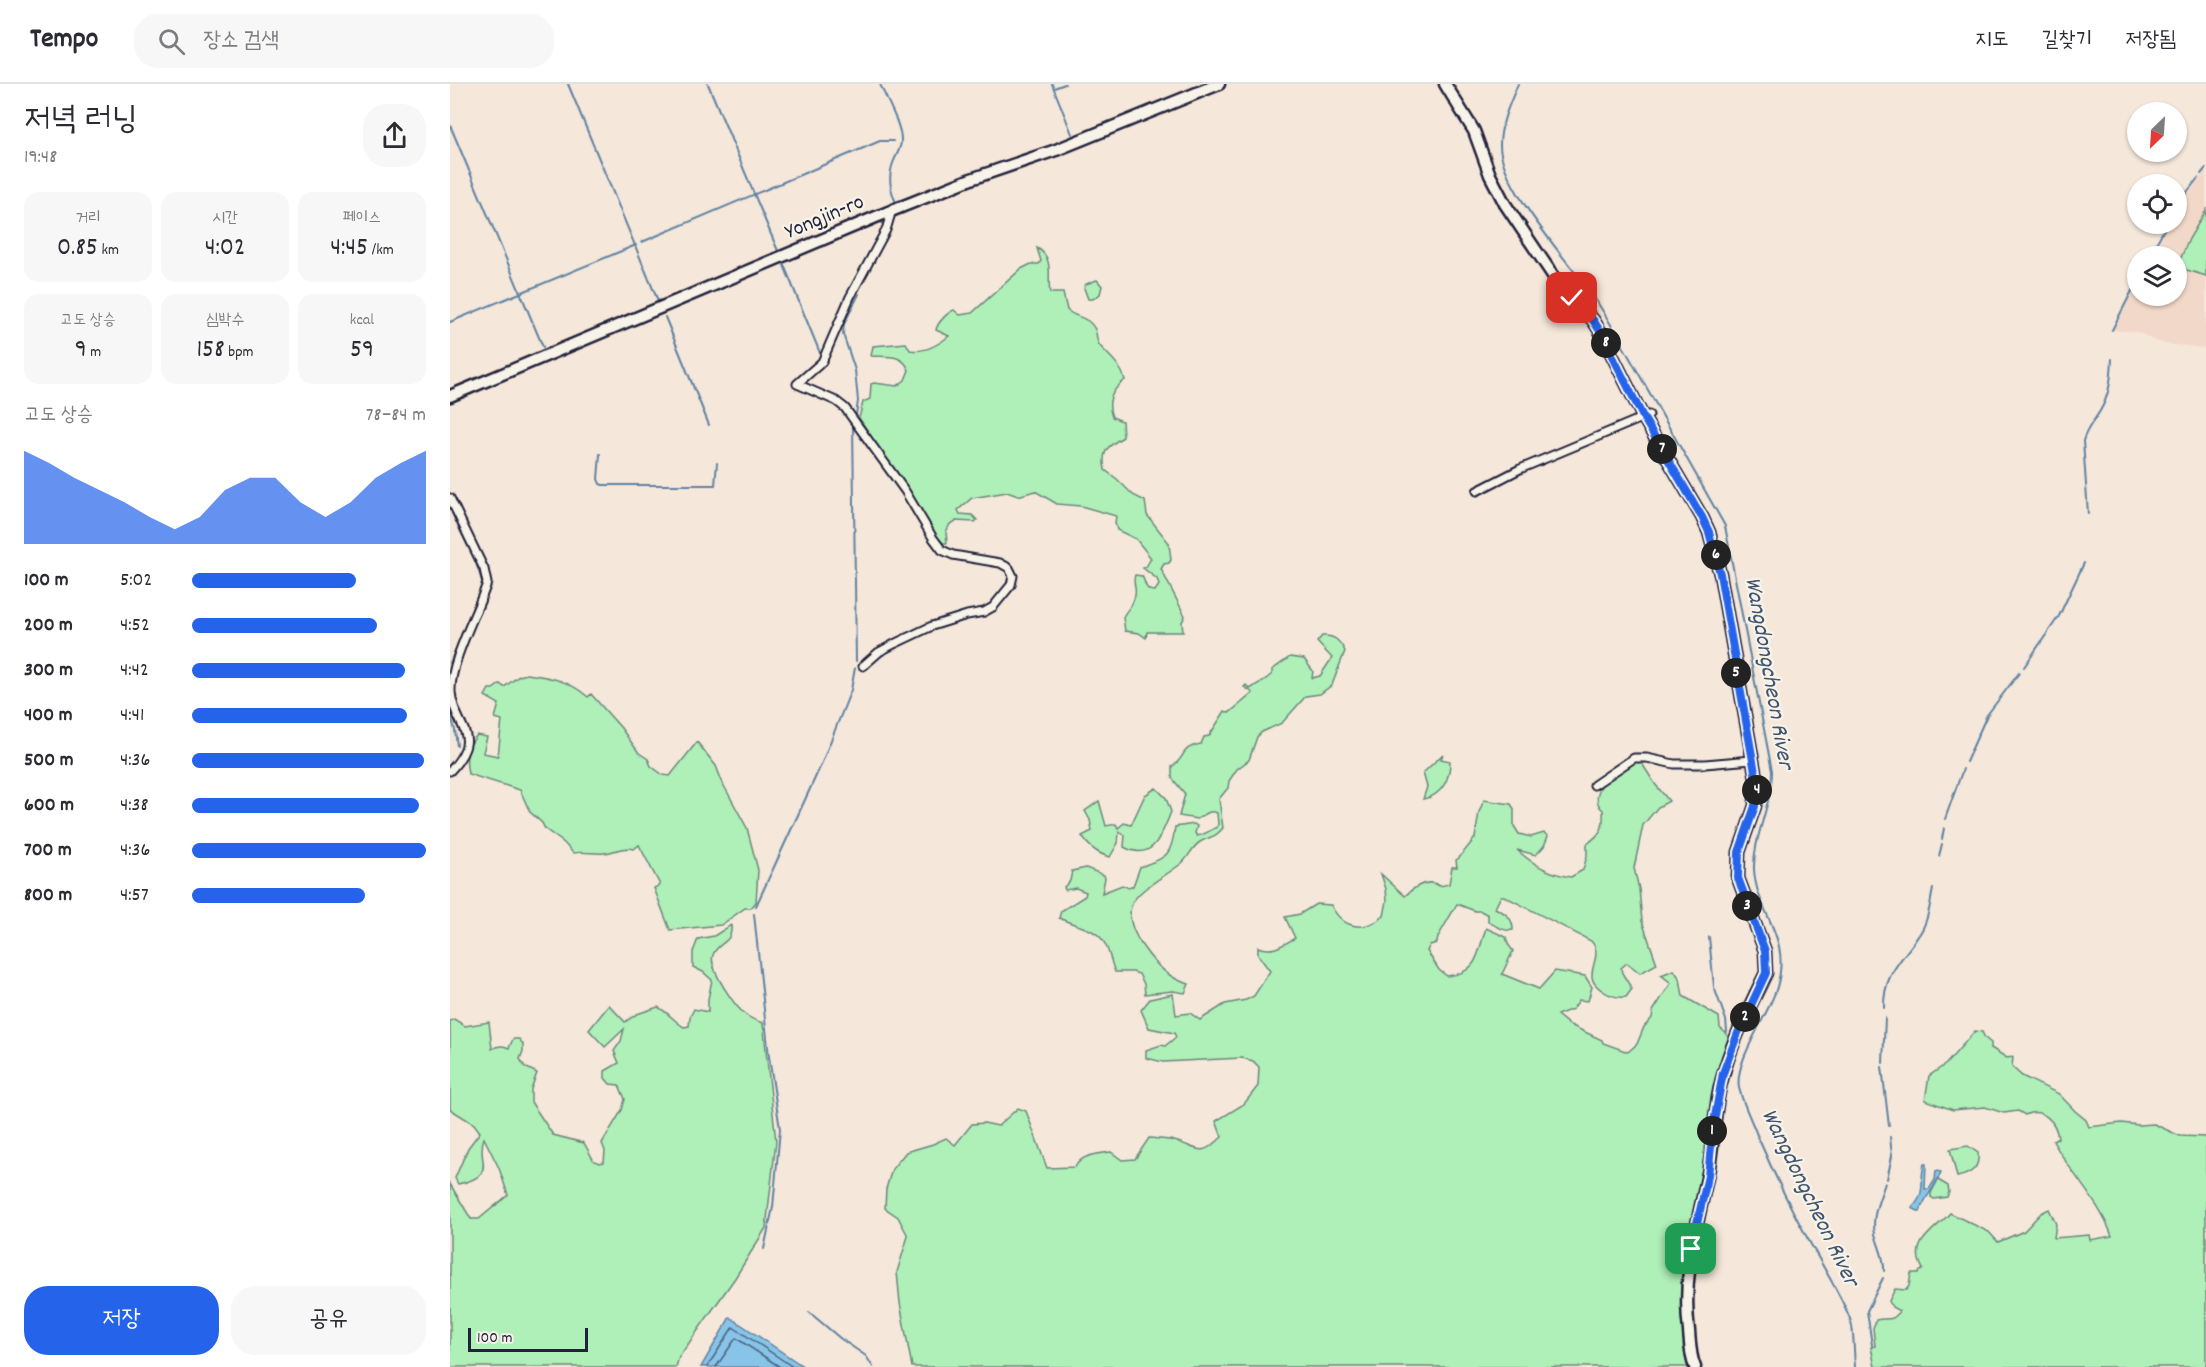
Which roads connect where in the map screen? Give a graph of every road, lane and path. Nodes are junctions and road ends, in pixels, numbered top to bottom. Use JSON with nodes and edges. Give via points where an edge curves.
{"nodes":[{"id":1,"x":1219,"y":84,"type":"edge"},
{"id":2,"x":1445,"y":84,"type":"edge"},
{"id":3,"x":892,"y":210,"type":"junction"},
{"id":4,"x":450,"y":396,"type":"edge"},
{"id":5,"x":1646,"y":416,"type":"junction"},
{"id":6,"x":1477,"y":491,"type":"dead end"},
{"id":7,"x":450,"y":498,"type":"edge"},
{"id":8,"x":863,"y":666,"type":"dead end"},
{"id":9,"x":1752,"y":760,"type":"junction"},
{"id":10,"x":450,"y":771,"type":"edge"},
{"id":11,"x":1594,"y":785,"type":"dead end"},
{"id":12,"x":1695,"y":1367,"type":"edge"}],
"edges":[{"from":1,"to":3,"type":"street","name":"Yongjin-ro"},
{"from":2,"to":5,"type":"street","via":[[1474,131],[1504,204],[1558,283],[1593,320]]},
{"from":3,"to":4,"type":"street","name":"Yongjin-ro"},
{"from":3,"to":8,"type":"street","via":[[822,362],[797,384],[845,408],[942,550],[1000,563],[1013,576],[1011,585],[993,607],[903,639]]},
{"from":5,"to":6,"type":"street"},
{"from":5,"to":9,"type":"street","via":[[1709,532],[1720,574]]},
{"from":7,"to":10,"type":"street","via":[[487,583],[453,669],[451,692],[468,736],[461,759]]},
{"from":9,"to":11,"type":"street","via":[[1674,764],[1634,758]]},
{"from":9,"to":12,"type":"street","via":[[1755,806],[1739,852],[1738,878],[1765,951],[1766,973],[1730,1052],[1720,1084],[1708,1176],[1691,1249],[1686,1305]]}]}
